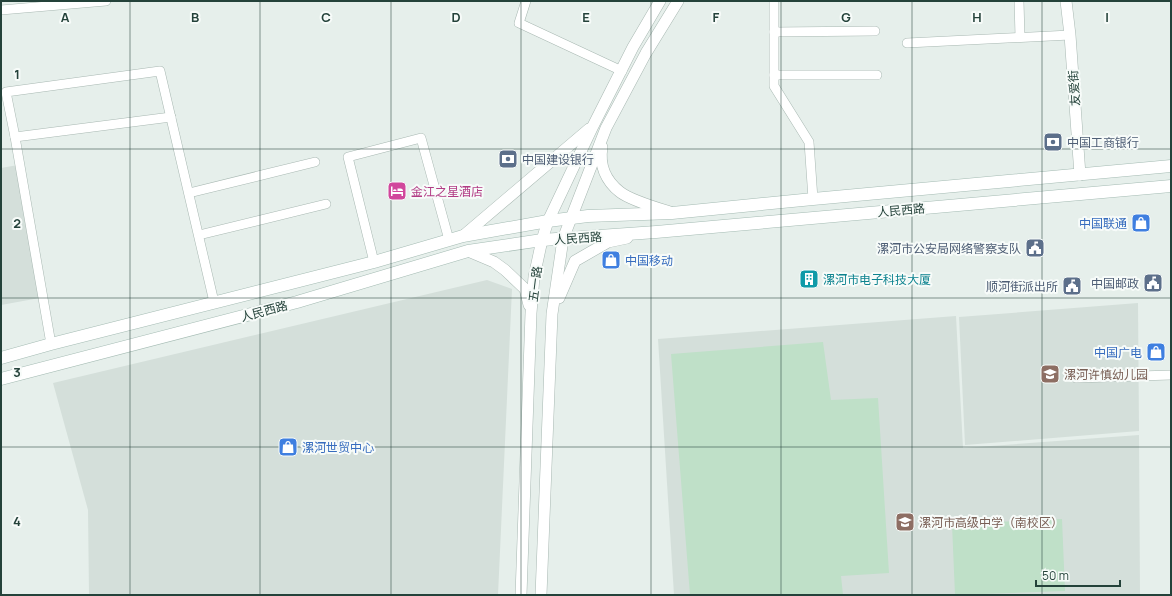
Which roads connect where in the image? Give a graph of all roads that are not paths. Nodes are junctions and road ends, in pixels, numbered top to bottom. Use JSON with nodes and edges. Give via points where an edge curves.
{"nodes":[{"id":1,"x":106,"y":1,"type":"edge"},
{"id":2,"x":526,"y":1,"type":"edge"},
{"id":3,"x":660,"y":1,"type":"edge"},
{"id":4,"x":678,"y":1,"type":"edge"},
{"id":5,"x":774,"y":1,"type":"edge"},
{"id":6,"x":1019,"y":1,"type":"edge"},
{"id":7,"x":1066,"y":1,"type":"edge"},
{"id":8,"x":1,"y":10,"type":"edge"},
{"id":9,"x":875,"y":31,"type":"dead end"},
{"id":10,"x":774,"y":32,"type":"junction"},
{"id":11,"x":1070,"y":35,"type":"junction"},
{"id":12,"x":1020,"y":37,"type":"junction"},
{"id":13,"x":907,"y":43,"type":"dead end"},
{"id":14,"x":622,"y":70,"type":"junction"},
{"id":15,"x":774,"y":75,"type":"junction"},
{"id":16,"x":877,"y":75,"type":"dead end"},
{"id":17,"x":171,"y":117,"type":"junction"},
{"id":18,"x":593,"y":126,"type":"junction"},
{"id":19,"x":606,"y":128,"type":"junction"},
{"id":20,"x":15,"y":137,"type":"junction"},
{"id":21,"x":315,"y":162,"type":"dead end"},
{"id":22,"x":1171,"y":166,"type":"edge"},
{"id":23,"x":1080,"y":175,"type":"junction"},
{"id":24,"x":1171,"y":186,"type":"edge"},
{"id":25,"x":189,"y":193,"type":"junction"},
{"id":26,"x":813,"y":199,"type":"junction"},
{"id":27,"x":326,"y":204,"type":"dead end"},
{"id":28,"x":672,"y":213,"type":"junction"},
{"id":29,"x":570,"y":218,"type":"junction"},
{"id":30,"x":548,"y":221,"type":"junction"},
{"id":31,"x":656,"y":232,"type":"junction"},
{"id":32,"x":199,"y":235,"type":"junction"},
{"id":33,"x":463,"y":236,"type":"junction"},
{"id":34,"x":563,"y":239,"type":"junction"},
{"id":35,"x":449,"y":240,"type":"junction"},
{"id":36,"x":542,"y":240,"type":"junction"},
{"id":37,"x":468,"y":251,"type":"junction"},
{"id":38,"x":374,"y":262,"type":"junction"},
{"id":39,"x":214,"y":302,"type":"junction"},
{"id":40,"x":531,"y":312,"type":"junction"},
{"id":41,"x":552,"y":314,"type":"junction"},
{"id":42,"x":51,"y":344,"type":"junction"},
{"id":43,"x":1,"y":358,"type":"edge"},
{"id":44,"x":1171,"y":375,"type":"edge"},
{"id":45,"x":1076,"y":378,"type":"dead end"},
{"id":46,"x":1,"y":379,"type":"edge"},
{"id":47,"x":521,"y":595,"type":"edge"},
{"id":48,"x":541,"y":595,"type":"edge"}],
"edges":[{"from":1,"to":8,"type":"street"},
{"from":2,"to":14,"type":"street","via":[[519,23]]},
{"from":3,"to":14,"type":"street","name":"五一路"},
{"from":4,"to":19,"type":"street","name":"五一路","via":[[646,53]]},
{"from":5,"to":10,"type":"street"},
{"from":6,"to":12,"type":"street"},
{"from":7,"to":11,"type":"street","name":"友爱街"},
{"from":9,"to":10,"type":"street"},
{"from":10,"to":15,"type":"street"},
{"from":11,"to":12,"type":"street"},
{"from":11,"to":23,"type":"street","name":"友爱街"},
{"from":12,"to":13,"type":"street"},
{"from":14,"to":18,"type":"street","name":"五一路"},
{"from":15,"to":16,"type":"street"},
{"from":15,"to":26,"type":"street","via":[[774,86],[809,142]]},
{"from":17,"to":20,"type":"street"},
{"from":17,"to":20,"type":"street","via":[[160,71],[6,92]]},
{"from":17,"to":25,"type":"street"},
{"from":18,"to":30,"type":"street","name":"五一路"},
{"from":18,"to":33,"type":"street"},
{"from":19,"to":28,"type":"street","via":[[601,154],[602,169],[610,181],[621,193]]},
{"from":19,"to":29,"type":"street","name":"五一路"},
{"from":20,"to":42,"type":"street"},
{"from":21,"to":25,"type":"street"},
{"from":22,"to":23,"type":"main road","name":"人民西路"},
{"from":23,"to":26,"type":"main road","name":"人民西路"},
{"from":24,"to":31,"type":"main road","name":"人民西路"},
{"from":25,"to":32,"type":"street"},
{"from":26,"to":28,"type":"main road","name":"人民西路"},
{"from":27,"to":32,"type":"street"},
{"from":28,"to":29,"type":"main road","name":"人民西路"},
{"from":29,"to":30,"type":"main road","name":"人民西路"},
{"from":29,"to":34,"type":"street","name":"五一路"},
{"from":30,"to":33,"type":"main road","name":"人民西路"},
{"from":30,"to":36,"type":"street","name":"五一路"},
{"from":31,"to":34,"type":"main road","name":"人民西路"},
{"from":31,"to":41,"type":"street","via":[[608,242],[575,261]]},
{"from":32,"to":39,"type":"street"},
{"from":33,"to":35,"type":"main road","name":"人民西路"},
{"from":34,"to":36,"type":"main road","name":"人民西路"},
{"from":34,"to":41,"type":"street","name":"五一路"},
{"from":35,"to":38,"type":"main road","name":"人民西路"},
{"from":35,"to":38,"type":"street","via":[[421,138],[348,156]]},
{"from":36,"to":37,"type":"main road","name":"人民西路"},
{"from":36,"to":40,"type":"street","name":"五一路","via":[[534,277]]},
{"from":37,"to":40,"type":"street","via":[[494,262],[525,289]]},
{"from":37,"to":46,"type":"main road","name":"人民西路","via":[[297,302]]},
{"from":38,"to":39,"type":"main road","name":"人民西路"},
{"from":39,"to":42,"type":"main road","name":"人民西路"},
{"from":40,"to":47,"type":"street","name":"五一路"},
{"from":41,"to":48,"type":"street","name":"五一路"},
{"from":42,"to":43,"type":"main road","name":"人民西路"},
{"from":44,"to":45,"type":"street"}]}
